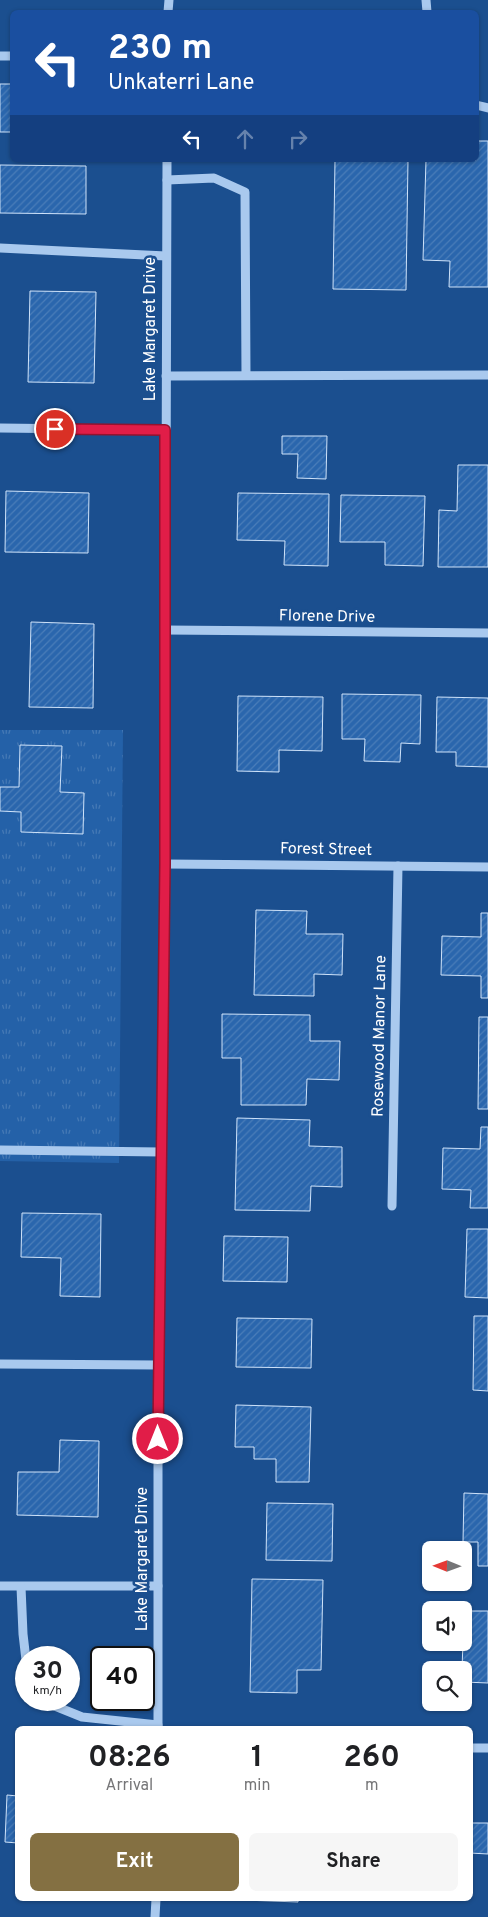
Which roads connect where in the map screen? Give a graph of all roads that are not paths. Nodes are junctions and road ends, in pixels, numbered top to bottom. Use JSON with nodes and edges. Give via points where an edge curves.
{"nodes":[{"id":1,"x":168,"y":162,"type":"edge"},
{"id":2,"x":167,"y":180,"type":"junction"},
{"id":3,"x":0,"y":248,"type":"edge"},
{"id":4,"x":166,"y":256,"type":"junction"},
{"id":5,"x":246,"y":375,"type":"junction"},
{"id":6,"x":488,"y":375,"type":"edge"},
{"id":7,"x":166,"y":376,"type":"junction"},
{"id":8,"x":0,"y":428,"type":"edge"},
{"id":9,"x":165,"y":430,"type":"junction"},
{"id":10,"x":165,"y":630,"type":"junction"},
{"id":11,"x":488,"y":633,"type":"edge"},
{"id":12,"x":165,"y":864,"type":"junction"},
{"id":13,"x":398,"y":866,"type":"junction"},
{"id":14,"x":488,"y":867,"type":"edge"},
{"id":15,"x":0,"y":1150,"type":"edge"},
{"id":16,"x":161,"y":1152,"type":"junction"},
{"id":17,"x":392,"y":1206,"type":"dead end"},
{"id":18,"x":0,"y":1364,"type":"edge"},
{"id":19,"x":158,"y":1365,"type":"junction"},
{"id":20,"x":0,"y":1586,"type":"edge"},
{"id":21,"x":158,"y":1586,"type":"junction"},
{"id":22,"x":20,"y":1587,"type":"junction"},
{"id":23,"x":24,"y":1646,"type":"edge"},
{"id":24,"x":67,"y":1711,"type":"edge"},
{"id":25,"x":150,"y":1726,"type":"edge"},
{"id":26,"x":158,"y":1726,"type":"edge"},
{"id":27,"x":473,"y":1748,"type":"edge"},
{"id":28,"x":488,"y":1748,"type":"edge"},
{"id":29,"x":156,"y":1901,"type":"edge"},
{"id":30,"x":155,"y":1917,"type":"edge"}],
"edges":[{"from":1,"to":2,"type":"street","name":"Lake Margaret Drive"},
{"from":2,"to":4,"type":"street","name":"Lake Margaret Drive"},
{"from":2,"to":5,"type":"street","via":[[214,178],[245,192]]},
{"from":3,"to":4,"type":"street"},
{"from":4,"to":7,"type":"street","name":"Lake Margaret Drive"},
{"from":5,"to":6,"type":"street"},
{"from":5,"to":7,"type":"street"},
{"from":7,"to":9,"type":"street","name":"Lake Margaret Drive"},
{"from":8,"to":9,"type":"street"},
{"from":9,"to":10,"type":"street","name":"Lake Margaret Drive"},
{"from":10,"to":11,"type":"street","name":"Florene Drive"},
{"from":10,"to":12,"type":"street","name":"Lake Margaret Drive"},
{"from":12,"to":13,"type":"street","name":"Forest Street"},
{"from":12,"to":16,"type":"street","name":"Lake Margaret Drive"},
{"from":13,"to":14,"type":"street","name":"Forest Street"},
{"from":13,"to":17,"type":"street","name":"Rosewood Manor Lane"},
{"from":15,"to":16,"type":"street"},
{"from":16,"to":19,"type":"street","name":"Lake Margaret Drive"},
{"from":18,"to":19,"type":"street"},
{"from":19,"to":21,"type":"street","name":"Lake Margaret Drive"},
{"from":20,"to":22,"type":"street"},
{"from":21,"to":22,"type":"street"},
{"from":21,"to":26,"type":"street","name":"Lake Margaret Drive"},
{"from":22,"to":23,"type":"street"},
{"from":24,"to":25,"type":"street","via":[[82,1717]]},
{"from":27,"to":28,"type":"street"},
{"from":29,"to":30,"type":"street"}]}
